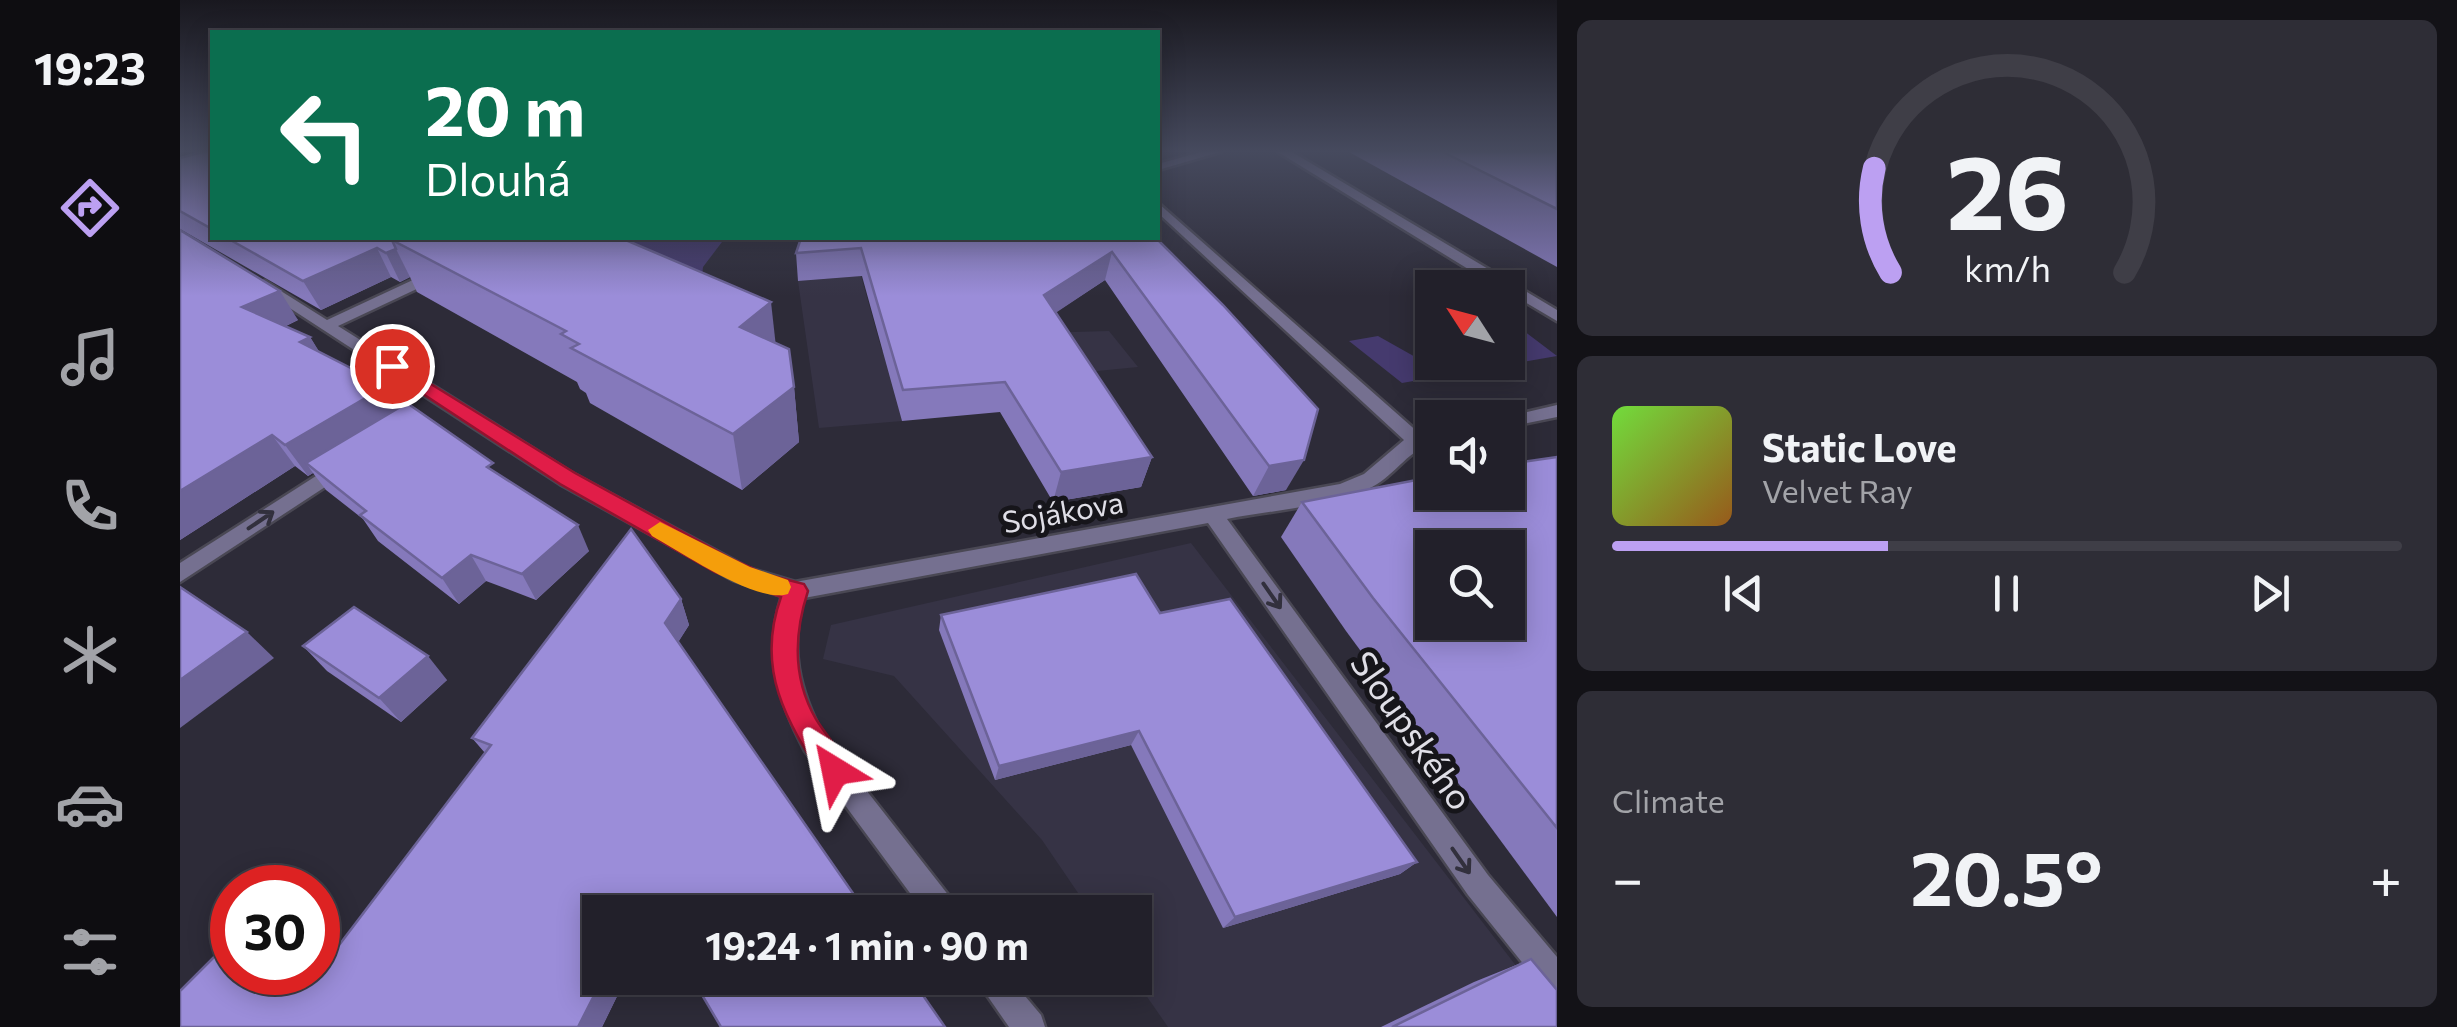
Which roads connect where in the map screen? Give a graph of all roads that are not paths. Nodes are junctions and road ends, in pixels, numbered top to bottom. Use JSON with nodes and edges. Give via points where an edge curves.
{"nodes":[{"id":1,"x":1364,"y":200,"type":"edge"},
{"id":2,"x":1160,"y":209,"type":"edge"},
{"id":3,"x":450,"y":268,"type":"edge"},
{"id":4,"x":246,"y":275,"type":"edge"},
{"id":5,"x":1557,"y":316,"type":"edge"},
{"id":6,"x":328,"y":324,"type":"junction"},
{"id":7,"x":1557,"y":411,"type":"edge"},
{"id":8,"x":1525,"y":418,"type":"edge"},
{"id":9,"x":1415,"y":431,"type":"edge"},
{"id":10,"x":1415,"y":443,"type":"edge"},
{"id":11,"x":359,"y":456,"type":"edge"},
{"id":12,"x":1215,"y":517,"type":"junction"},
{"id":13,"x":180,"y":574,"type":"edge"},
{"id":14,"x":796,"y":591,"type":"junction"},
{"id":15,"x":929,"y":895,"type":"edge"},
{"id":16,"x":1557,"y":981,"type":"edge"},
{"id":17,"x":1004,"y":995,"type":"edge"},
{"id":18,"x":1029,"y":1027,"type":"edge"}],
"edges":[{"from":1,"to":5,"type":"street"},
{"from":2,"to":9,"type":"street"},
{"from":3,"to":6,"type":"street"},
{"from":4,"to":6,"type":"street"},
{"from":6,"to":14,"type":"street","via":[[441,407],[723,566]]},
{"from":7,"to":8,"type":"street"},
{"from":10,"to":12,"type":"street","name":"Sojákova","via":[[1375,477],[1340,492]]},
{"from":13,"to":11,"type":"street","one_way":true},
{"from":12,"to":14,"type":"street","name":"Sojákova"},
{"from":12,"to":16,"type":"street","name":"Sloupského","one_way":true,"via":[[1478,886]]},
{"from":14,"to":15,"type":"street","via":[[781,646],[802,721]]},
{"from":17,"to":18,"type":"street"}]}
